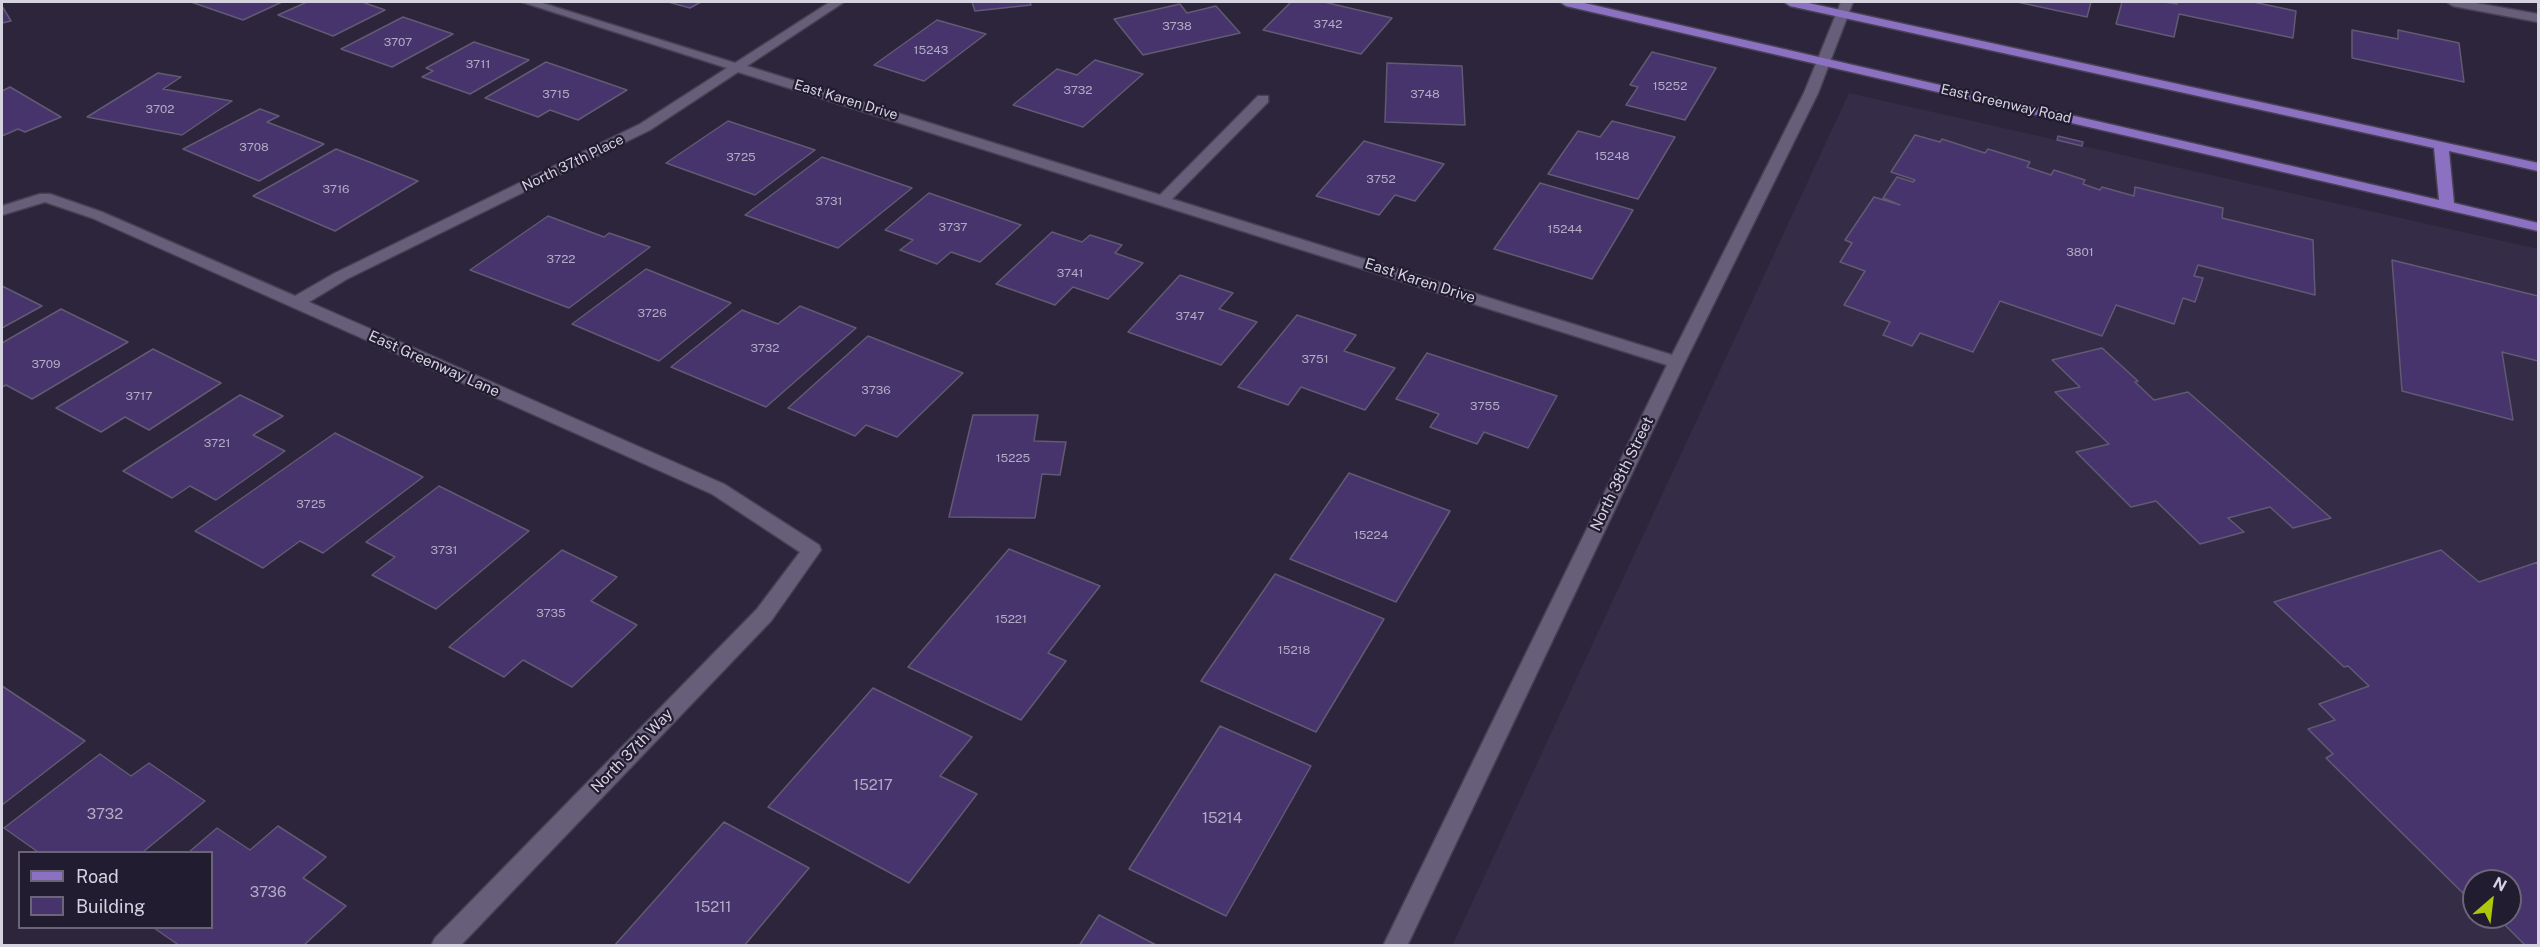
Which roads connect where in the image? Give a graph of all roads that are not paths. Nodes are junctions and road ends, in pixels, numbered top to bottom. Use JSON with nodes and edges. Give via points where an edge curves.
{"nodes":[{"id":1,"x":528,"y":2,"type":"edge"},
{"id":2,"x":838,"y":2,"type":"edge"},
{"id":3,"x":1566,"y":2,"type":"edge"},
{"id":4,"x":1790,"y":2,"type":"edge"},
{"id":5,"x":2453,"y":2,"type":"edge"},
{"id":6,"x":1844,"y":7,"type":"edge"},
{"id":7,"x":2538,"y":18,"type":"edge"},
{"id":8,"x":1823,"y":62,"type":"junction"},
{"id":9,"x":738,"y":67,"type":"junction"},
{"id":10,"x":1263,"y":99,"type":"dead end"},
{"id":11,"x":2441,"y":145,"type":"junction"},
{"id":12,"x":2538,"y":167,"type":"edge"},
{"id":13,"x":1164,"y":199,"type":"junction"},
{"id":14,"x":2447,"y":206,"type":"junction"},
{"id":15,"x":2,"y":211,"type":"edge"},
{"id":16,"x":2538,"y":227,"type":"edge"},
{"id":17,"x":296,"y":303,"type":"junction"},
{"id":18,"x":1677,"y":362,"type":"junction"},
{"id":19,"x":812,"y":550,"type":"joint"},
{"id":20,"x":443,"y":945,"type":"edge"},
{"id":21,"x":1395,"y":945,"type":"edge"}],
"edges":[{"from":1,"to":9,"type":"street","name":"East Karen Drive"},
{"from":2,"to":9,"type":"street","name":"North 37th Place"},
{"from":3,"to":8,"type":"main road","name":"East Greenway Road"},
{"from":4,"to":6,"type":"main road"},
{"from":5,"to":7,"type":"street"},
{"from":6,"to":8,"type":"street","name":"North 38th Street"},
{"from":6,"to":11,"type":"main road"},
{"from":8,"to":14,"type":"main road","name":"East Greenway Road"},
{"from":8,"to":18,"type":"street","name":"North 38th Street"},
{"from":9,"to":13,"type":"street","name":"East Karen Drive"},
{"from":9,"to":17,"type":"street","name":"North 37th Place","via":[[645,128],[341,276]]},
{"from":10,"to":13,"type":"street"},
{"from":11,"to":12,"type":"main road"},
{"from":11,"to":14,"type":"main road"},
{"from":13,"to":18,"type":"street","name":"East Karen Drive"},
{"from":14,"to":16,"type":"main road","name":"East Greenway Road"},
{"from":15,"to":17,"type":"street","name":"East Greenway Lane","via":[[45,197],[97,215]]},
{"from":17,"to":19,"type":"street","name":"East Greenway Lane","via":[[718,489]]},
{"from":18,"to":21,"type":"street","name":"North 38th Street"},
{"from":19,"to":20,"type":"street","name":"North 37th Way","via":[[764,615]]}]}
